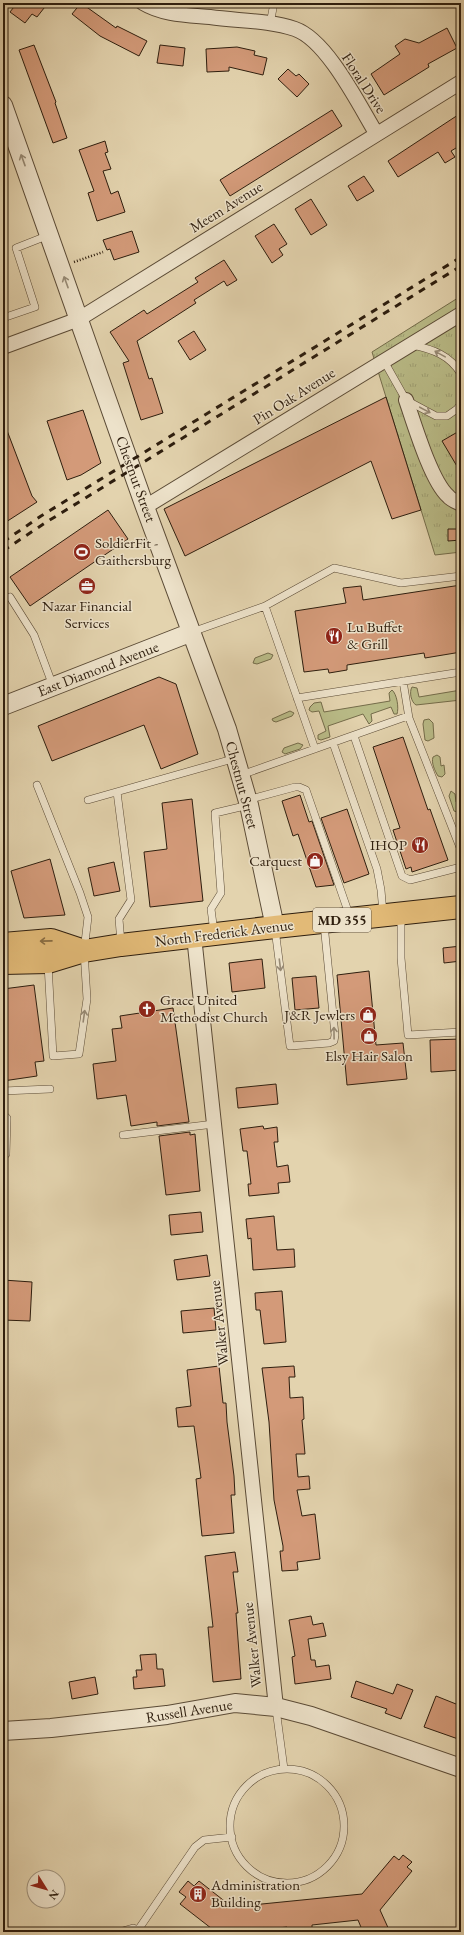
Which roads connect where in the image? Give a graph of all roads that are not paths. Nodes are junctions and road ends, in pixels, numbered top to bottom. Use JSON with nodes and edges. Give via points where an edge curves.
{"nodes":[{"id":1,"x":143,"y":3,"type":"edge"},
{"id":2,"x":274,"y":3,"type":"edge"},
{"id":3,"x":270,"y":24,"type":"junction"},
{"id":4,"x":461,"y":82,"type":"edge"},
{"id":5,"x":3,"y":105,"type":"edge"},
{"id":6,"x":376,"y":133,"type":"junction"},
{"id":7,"x":49,"y":235,"type":"junction"},
{"id":8,"x":461,"y":314,"type":"edge"},
{"id":9,"x":3,"y":318,"type":"edge"},
{"id":10,"x":79,"y":319,"type":"junction"},
{"id":11,"x":411,"y":344,"type":"junction"},
{"id":12,"x":3,"y":347,"type":"edge"},
{"id":13,"x":384,"y":361,"type":"junction"},
{"id":14,"x":461,"y":374,"type":"edge"},
{"id":15,"x":406,"y":400,"type":"junction"},
{"id":16,"x":461,"y":404,"type":"edge"},
{"id":17,"x":461,"y":504,"type":"edge"},
{"id":18,"x":145,"y":507,"type":"junction"},
{"id":19,"x":461,"y":576,"type":"edge"},
{"id":20,"x":10,"y":596,"type":"dead end"},
{"id":21,"x":265,"y":606,"type":"junction"},
{"id":22,"x":192,"y":632,"type":"junction"},
{"id":23,"x":461,"y":672,"type":"edge"},
{"id":24,"x":403,"y":681,"type":"junction"},
{"id":25,"x":53,"y":686,"type":"junction"},
{"id":26,"x":297,"y":698,"type":"junction"},
{"id":27,"x":3,"y":706,"type":"edge"},
{"id":28,"x":408,"y":716,"type":"junction"},
{"id":29,"x":354,"y":736,"type":"junction"},
{"id":30,"x":333,"y":743,"type":"junction"},
{"id":31,"x":315,"y":749,"type":"junction"},
{"id":32,"x":236,"y":758,"type":"junction"},
{"id":33,"x":241,"y":775,"type":"junction"},
{"id":34,"x":37,"y":785,"type":"dead end"},
{"id":35,"x":117,"y":792,"type":"junction"},
{"id":36,"x":88,"y":800,"type":"dead end"},
{"id":37,"x":248,"y":802,"type":"junction"},
{"id":38,"x":461,"y":850,"type":"edge"},
{"id":39,"x":461,"y":867,"type":"edge"},
{"id":40,"x":461,"y":907,"type":"edge"},
{"id":41,"x":392,"y":914,"type":"junction"},
{"id":42,"x":351,"y":919,"type":"junction"},
{"id":43,"x":323,"y":922,"type":"junction"},
{"id":44,"x":275,"y":927,"type":"junction"},
{"id":45,"x":204,"y":935,"type":"junction"},
{"id":46,"x":3,"y":944,"type":"edge"},
{"id":47,"x":121,"y":945,"type":"junction"},
{"id":48,"x":84,"y":951,"type":"junction"},
{"id":49,"x":48,"y":962,"type":"junction"},
{"id":50,"x":3,"y":963,"type":"edge"},
{"id":51,"x":461,"y":1032,"type":"edge"},
{"id":52,"x":50,"y":1089,"type":"dead end"},
{"id":53,"x":3,"y":1091,"type":"edge"},
{"id":54,"x":3,"y":1114,"type":"edge"},
{"id":55,"x":214,"y":1124,"type":"junction"},
{"id":56,"x":123,"y":1135,"type":"dead end"},
{"id":57,"x":6,"y":1154,"type":"dead end"},
{"id":58,"x":276,"y":1706,"type":"junction"},
{"id":59,"x":3,"y":1732,"type":"edge"},
{"id":60,"x":461,"y":1768,"type":"edge"},
{"id":61,"x":284,"y":1769,"type":"junction"},
{"id":62,"x":232,"y":1837,"type":"junction"},
{"id":63,"x":140,"y":1931,"type":"edge"},
{"id":64,"x":118,"y":1932,"type":"edge"}],
"edges":[{"from":1,"to":3,"type":"street","name":"Floral Drive","via":[[167,13]]},
{"from":2,"to":3,"type":"lane"},
{"from":3,"to":6,"type":"street","name":"Floral Drive","via":[[296,30],[314,41],[341,74]]},
{"from":4,"to":6,"type":"street","name":"Meem Avenue"},
{"from":7,"to":5,"type":"street","name":"Chestnut Street","one_way":true},
{"from":6,"to":10,"type":"street","name":"Meem Avenue"},
{"from":7,"to":9,"type":"lane","via":[[16,248],[35,307]]},
{"from":10,"to":7,"type":"street","name":"Chestnut Street","one_way":true},
{"from":8,"to":11,"type":"street","name":"Pin Oak Avenue"},
{"from":10,"to":12,"type":"street","name":"Meem Avenue"},
{"from":10,"to":18,"type":"street","name":"Chestnut Street"},
{"from":11,"to":13,"type":"street","name":"Pin Oak Avenue"},
{"from":14,"to":11,"type":"lane","one_way":true,"via":[[457,366],[437,351]]},
{"from":13,"to":15,"type":"lane"},
{"from":13,"to":18,"type":"street","name":"Pin Oak Avenue"},
{"from":15,"to":16,"type":"lane","one_way":true,"via":[[436,416],[447,416]]},
{"from":15,"to":17,"type":"street","via":[[438,482],[448,496]]},
{"from":18,"to":22,"type":"street","name":"Chestnut Street"},
{"from":19,"to":21,"type":"lane","via":[[401,583],[334,568]]},
{"from":20,"to":25,"type":"lane","via":[[34,635]]},
{"from":21,"to":22,"type":"lane"},
{"from":21,"to":26,"type":"lane"},
{"from":22,"to":25,"type":"street","name":"East Diamond Avenue"},
{"from":22,"to":32,"type":"street","name":"Chestnut Street"},
{"from":23,"to":24,"type":"lane"},
{"from":24,"to":26,"type":"lane"},
{"from":24,"to":28,"type":"lane"},
{"from":25,"to":27,"type":"street","name":"East Diamond Avenue"},
{"from":26,"to":31,"type":"lane"},
{"from":28,"to":29,"type":"lane"},
{"from":28,"to":38,"type":"lane"},
{"from":29,"to":30,"type":"lane"},
{"from":29,"to":39,"type":"lane","via":[[402,876],[410,880]]},
{"from":30,"to":31,"type":"lane"},
{"from":30,"to":41,"type":"lane"},
{"from":31,"to":33,"type":"lane"},
{"from":32,"to":33,"type":"street","name":"Chestnut Street"},
{"from":32,"to":35,"type":"lane"},
{"from":33,"to":37,"type":"street","name":"Chestnut Street"},
{"from":34,"to":48,"type":"lane","via":[[88,917]]},
{"from":35,"to":36,"type":"lane"},
{"from":35,"to":47,"type":"lane","via":[[131,900],[119,919]]},
{"from":37,"to":42,"type":"lane","via":[[295,787],[306,790]]},
{"from":37,"to":44,"type":"street","name":"Chestnut Street"},
{"from":37,"to":45,"type":"lane","via":[[215,813],[221,893],[211,909]]},
{"from":40,"to":41,"type":"main road","name":"North Frederick Avenue","number":"MD 355"},
{"from":41,"to":42,"type":"main road","name":"North Frederick Avenue","number":"MD 355"},
{"from":41,"to":51,"type":"lane","via":[[401,958],[408,1035]]},
{"from":42,"to":43,"type":"main road","name":"North Frederick Avenue","number":"MD 355"},
{"from":43,"to":44,"type":"main road","name":"North Frederick Avenue","number":"MD 355"},
{"from":44,"to":43,"type":"lane","one_way":true,"via":[[290,1046],[329,1043],[334,1041],[335,1035]]},
{"from":44,"to":45,"type":"main road","name":"North Frederick Avenue","number":"MD 355"},
{"from":45,"to":47,"type":"main road","name":"North Frederick Avenue","number":"MD 355"},
{"from":45,"to":55,"type":"street","name":"Walker Avenue"},
{"from":48,"to":46,"type":"main road","name":"North Frederick Avenue","number":"MD 355","one_way":true,"via":[[51,940]]},
{"from":47,"to":48,"type":"main road","name":"North Frederick Avenue","number":"MD 355"},
{"from":48,"to":49,"type":"main road","name":"North Frederick Avenue","number":"MD 355"},
{"from":49,"to":48,"type":"lane","one_way":true,"via":[[53,1056],[79,1054],[86,999]]},
{"from":49,"to":50,"type":"main road","name":"North Frederick Avenue","number":"MD 355"},
{"from":52,"to":53,"type":"lane"},
{"from":54,"to":57,"type":"lane","via":[[7,1118]]},
{"from":55,"to":56,"type":"lane"},
{"from":55,"to":58,"type":"street","name":"Walker Avenue"},
{"from":58,"to":59,"type":"street","name":"Russell Avenue","via":[[236,1703],[167,1715]]},
{"from":58,"to":60,"type":"street","name":"Russell Avenue"},
{"from":58,"to":61,"type":"lane"},
{"from":61,"to":62,"type":"lane","via":[[255,1779],[238,1798],[231,1820]]},
{"from":61,"to":62,"type":"lane","via":[[294,1769],[313,1775],[328,1786],[338,1801],[344,1826],[341,1844],[332,1860],[315,1876],[305,1880],[274,1881],[246,1865],[236,1851]]},
{"from":62,"to":63,"type":"lane","via":[[204,1840],[195,1847]]},
{"from":63,"to":64,"type":"lane","via":[[133,1928]]}]}
